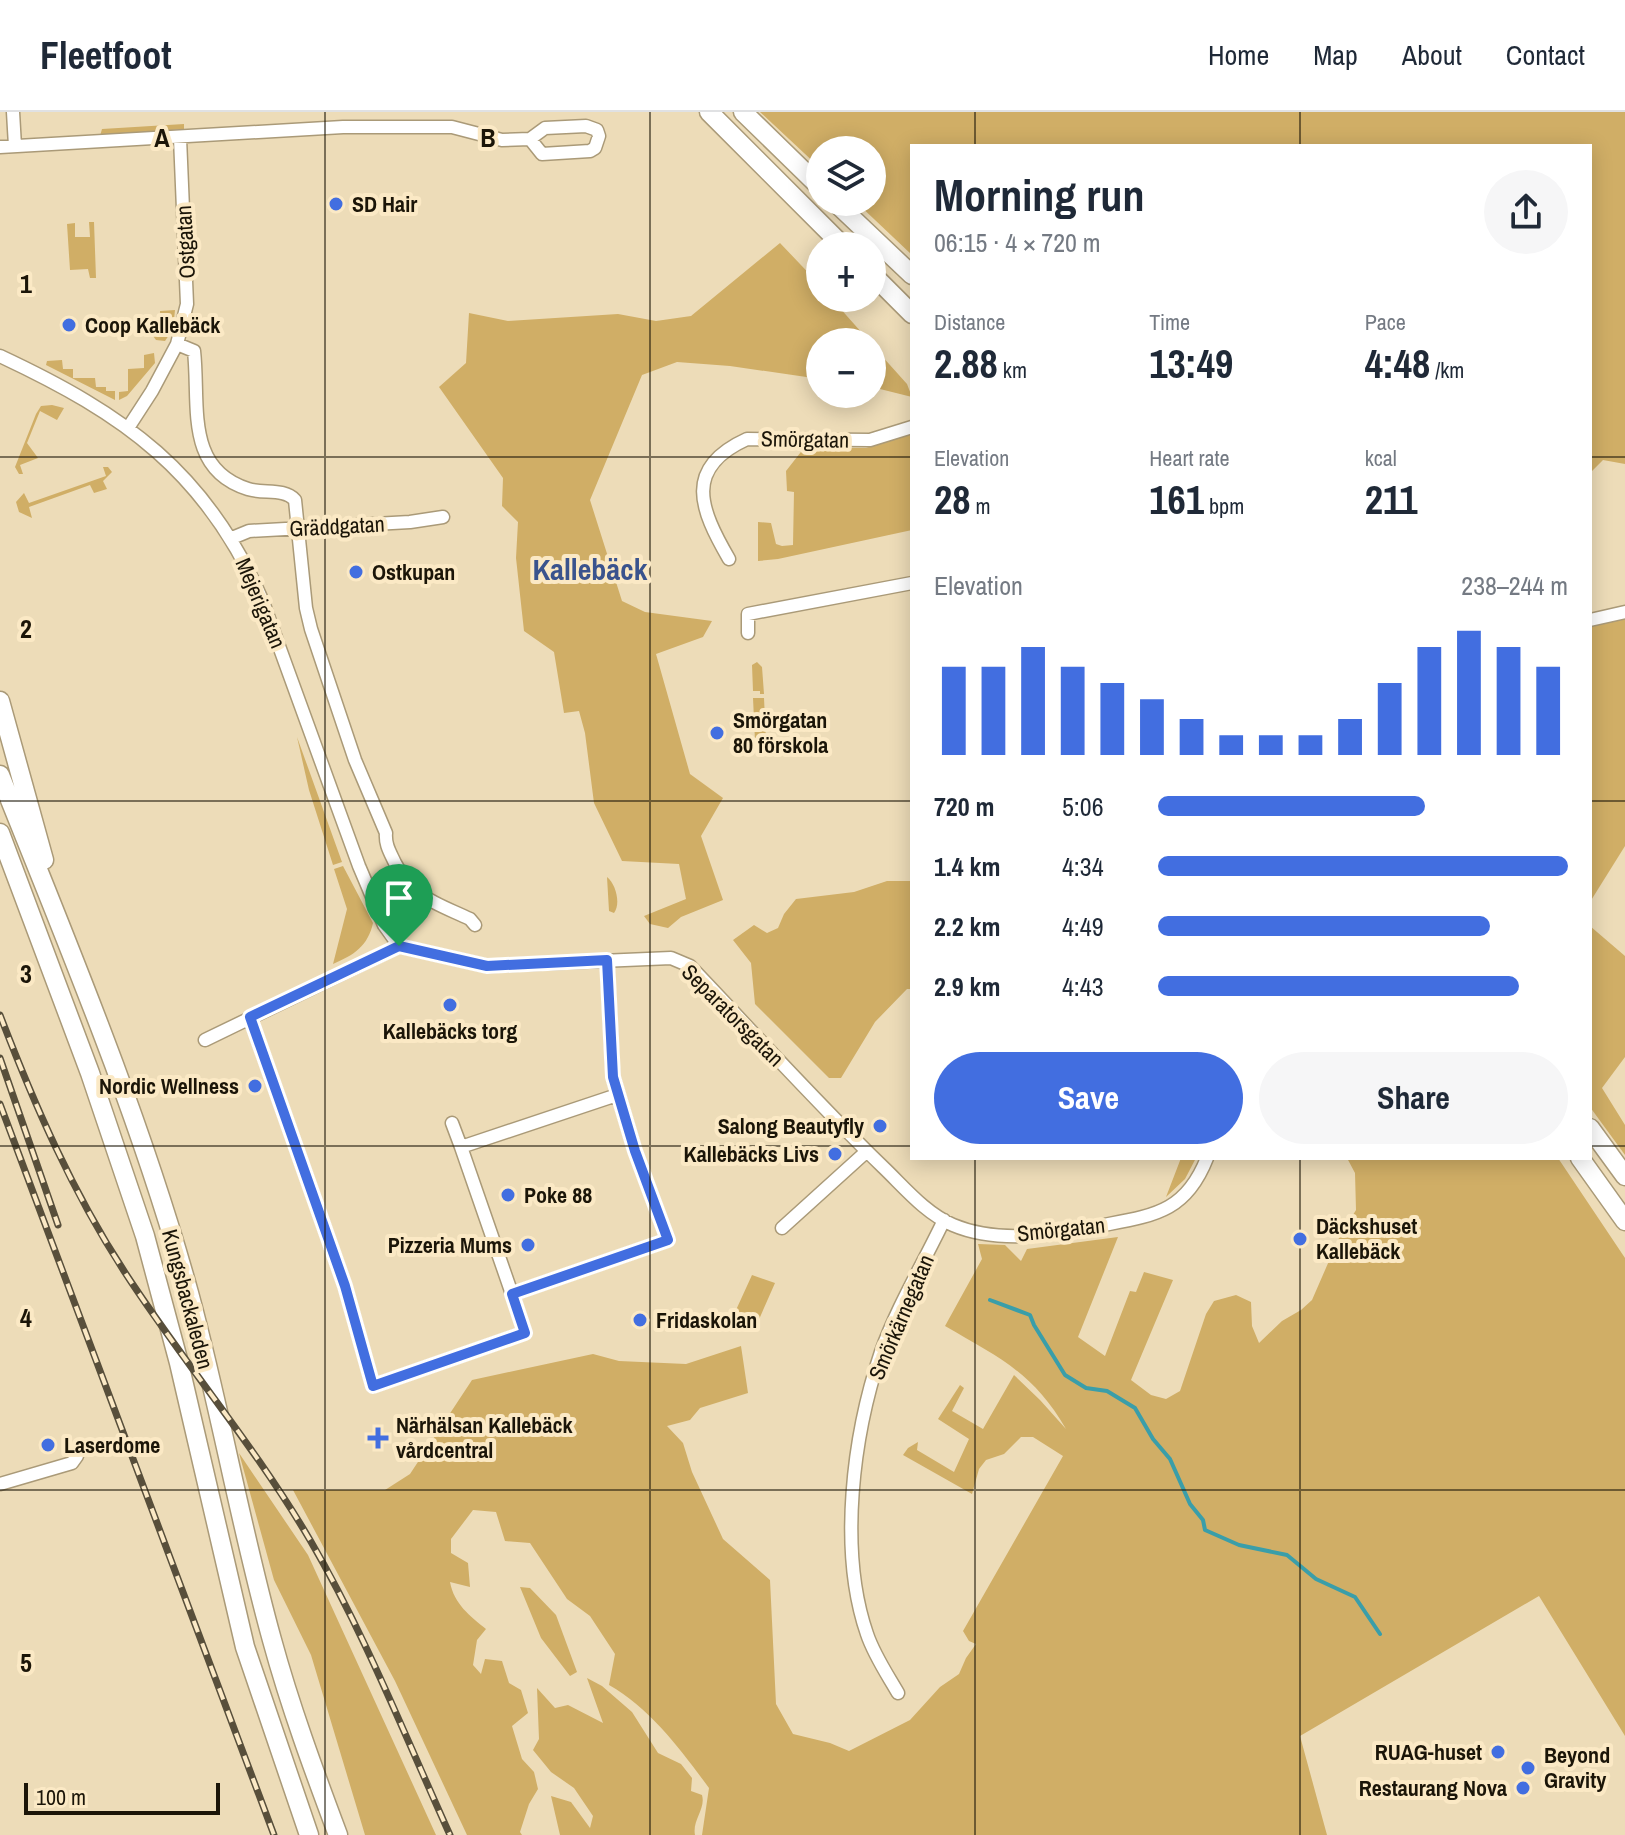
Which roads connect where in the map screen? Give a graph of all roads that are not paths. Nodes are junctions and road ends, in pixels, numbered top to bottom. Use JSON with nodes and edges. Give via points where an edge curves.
{"nodes":[{"id":1,"x":13,"y":112,"type":"edge"},
{"id":2,"x":709,"y":112,"type":"edge"},
{"id":3,"x":743,"y":112,"type":"edge"},
{"id":4,"x":343,"y":120,"type":"edge"},
{"id":5,"x":180,"y":138,"type":"junction"},
{"id":6,"x":530,"y":139,"type":"junction"},
{"id":7,"x":15,"y":146,"type":"junction"},
{"id":8,"x":0,"y":147,"type":"edge"},
{"id":9,"x":806,"y":173,"type":"edge"},
{"id":10,"x":850,"y":216,"type":"edge"},
{"id":11,"x":829,"y":232,"type":"edge"},
{"id":12,"x":910,"y":273,"type":"edge"},
{"id":13,"x":886,"y":288,"type":"edge"},
{"id":14,"x":910,"y":312,"type":"edge"},
{"id":15,"x":177,"y":344,"type":"junction"},
{"id":16,"x":0,"y":356,"type":"edge"},
{"id":17,"x":128,"y":428,"type":"junction"},
{"id":18,"x":910,"y":428,"type":"edge"},
{"id":19,"x":443,"y":517,"type":"dead end"},
{"id":20,"x":300,"y":527,"type":"junction"},
{"id":21,"x":232,"y":538,"type":"junction"},
{"id":22,"x":729,"y":559,"type":"dead end"},
{"id":23,"x":910,"y":583,"type":"edge"},
{"id":24,"x":1625,"y":612,"type":"edge"},
{"id":25,"x":1592,"y":620,"type":"edge"},
{"id":26,"x":748,"y":633,"type":"dead end"},
{"id":27,"x":0,"y":701,"type":"edge"},
{"id":28,"x":0,"y":775,"type":"edge"},
{"id":29,"x":0,"y":833,"type":"edge"},
{"id":30,"x":0,"y":869,"type":"edge"},
{"id":31,"x":61,"y":924,"type":"junction"},
{"id":32,"x":475,"y":925,"type":"dead end"},
{"id":33,"x":399,"y":946,"type":"junction"},
{"id":34,"x":45,"y":954,"type":"junction"},
{"id":35,"x":607,"y":960,"type":"junction"},
{"id":36,"x":250,"y":1017,"type":"junction"},
{"id":37,"x":205,"y":1040,"type":"dead end"},
{"id":38,"x":617,"y":1095,"type":"junction"},
{"id":39,"x":452,"y":1123,"type":"dead end"},
{"id":40,"x":1592,"y":1131,"type":"edge"},
{"id":41,"x":461,"y":1147,"type":"junction"},
{"id":42,"x":866,"y":1152,"type":"junction"},
{"id":43,"x":1206,"y":1160,"type":"edge"},
{"id":44,"x":1581,"y":1160,"type":"edge"},
{"id":45,"x":1625,"y":1176,"type":"edge"},
{"id":46,"x":944,"y":1220,"type":"junction"},
{"id":47,"x":1625,"y":1221,"type":"edge"},
{"id":48,"x":782,"y":1228,"type":"dead end"},
{"id":49,"x":512,"y":1294,"type":"junction"},
{"id":50,"x":77,"y":1456,"type":"dead end"},
{"id":51,"x":0,"y":1484,"type":"edge"},
{"id":52,"x":898,"y":1693,"type":"dead end"},
{"id":53,"x":309,"y":1835,"type":"edge"},
{"id":54,"x":338,"y":1835,"type":"edge"}],
"edges":[{"from":1,"to":7,"type":"street"},
{"from":2,"to":11,"type":"highway"},
{"from":3,"to":9,"type":"highway"},
{"from":4,"to":5,"type":"street"},
{"from":4,"to":6,"type":"street","via":[[452,127],[502,140]]},
{"from":5,"to":7,"type":"street"},
{"from":5,"to":15,"type":"street","name":"Ostgatan","via":[[187,304]]},
{"from":6,"to":6,"type":"street","via":[[542,154],[590,151],[599,136],[586,126],[559,127],[545,128]]},
{"from":7,"to":8,"type":"street"},
{"from":10,"to":12,"type":"highway"},
{"from":13,"to":14,"type":"highway"},
{"from":15,"to":17,"type":"street","name":"Ostgatan"},
{"from":15,"to":20,"type":"street","via":[[194,351],[200,440],[208,459],[236,484],[292,496]]},
{"from":16,"to":17,"type":"street","name":"Mejerigatan","via":[[95,404]]},
{"from":17,"to":21,"type":"street","name":"Mejerigatan","via":[[181,473]]},
{"from":18,"to":22,"type":"street","name":"Smörgatan","via":[[870,440],[747,439],[728,447],[711,461],[703,496],[711,528]]},
{"from":19,"to":20,"type":"street","name":"Gräddgatan"},
{"from":20,"to":21,"type":"street","name":"Gräddgatan","via":[[249,531]]},
{"from":20,"to":32,"type":"street","name":"Mejerigatan","via":[[311,629],[385,842],[420,896]]},
{"from":21,"to":33,"type":"street","name":"Mejerigatan","via":[[263,602],[364,880]]},
{"from":23,"to":26,"type":"street","via":[[748,614]]},
{"from":24,"to":25,"type":"street"},
{"from":27,"to":31,"type":"highway"},
{"from":28,"to":31,"type":"highway","name":"Kungsbackaleden"},
{"from":29,"to":34,"type":"highway","name":"Kungsbackaleden"},
{"from":30,"to":34,"type":"highway"},
{"from":31,"to":54,"type":"highway","name":"Kungsbackaleden","via":[[173,1241],[206,1357],[272,1640]]},
{"from":33,"to":35,"type":"street","name":"Separatorsgatan","via":[[487,966]]},
{"from":33,"to":36,"type":"street"},
{"from":34,"to":53,"type":"highway","name":"Kungsbackaleden","via":[[145,1236],[245,1647]]},
{"from":35,"to":38,"type":"street"},
{"from":35,"to":42,"type":"street","name":"Separatorsgatan","via":[[671,958],[690,966]]},
{"from":36,"to":37,"type":"street"},
{"from":36,"to":49,"type":"street","via":[[345,1286],[373,1386],[525,1333]]},
{"from":38,"to":41,"type":"street"},
{"from":38,"to":49,"type":"street","via":[[668,1240]]},
{"from":39,"to":41,"type":"street"},
{"from":40,"to":45,"type":"highway"},
{"from":41,"to":49,"type":"street"},
{"from":42,"to":46,"type":"street","name":"Smörgatan"},
{"from":42,"to":48,"type":"street"},
{"from":43,"to":46,"type":"street","name":"Smörgatan","via":[[1185,1197],[1144,1218],[1015,1235],[967,1229]]},
{"from":44,"to":47,"type":"highway"},
{"from":46,"to":52,"type":"street","name":"Smörkärnegatan","via":[[882,1349],[854,1475],[853,1552],[861,1613]]},
{"from":50,"to":51,"type":"street","via":[[72,1463]]}]}
